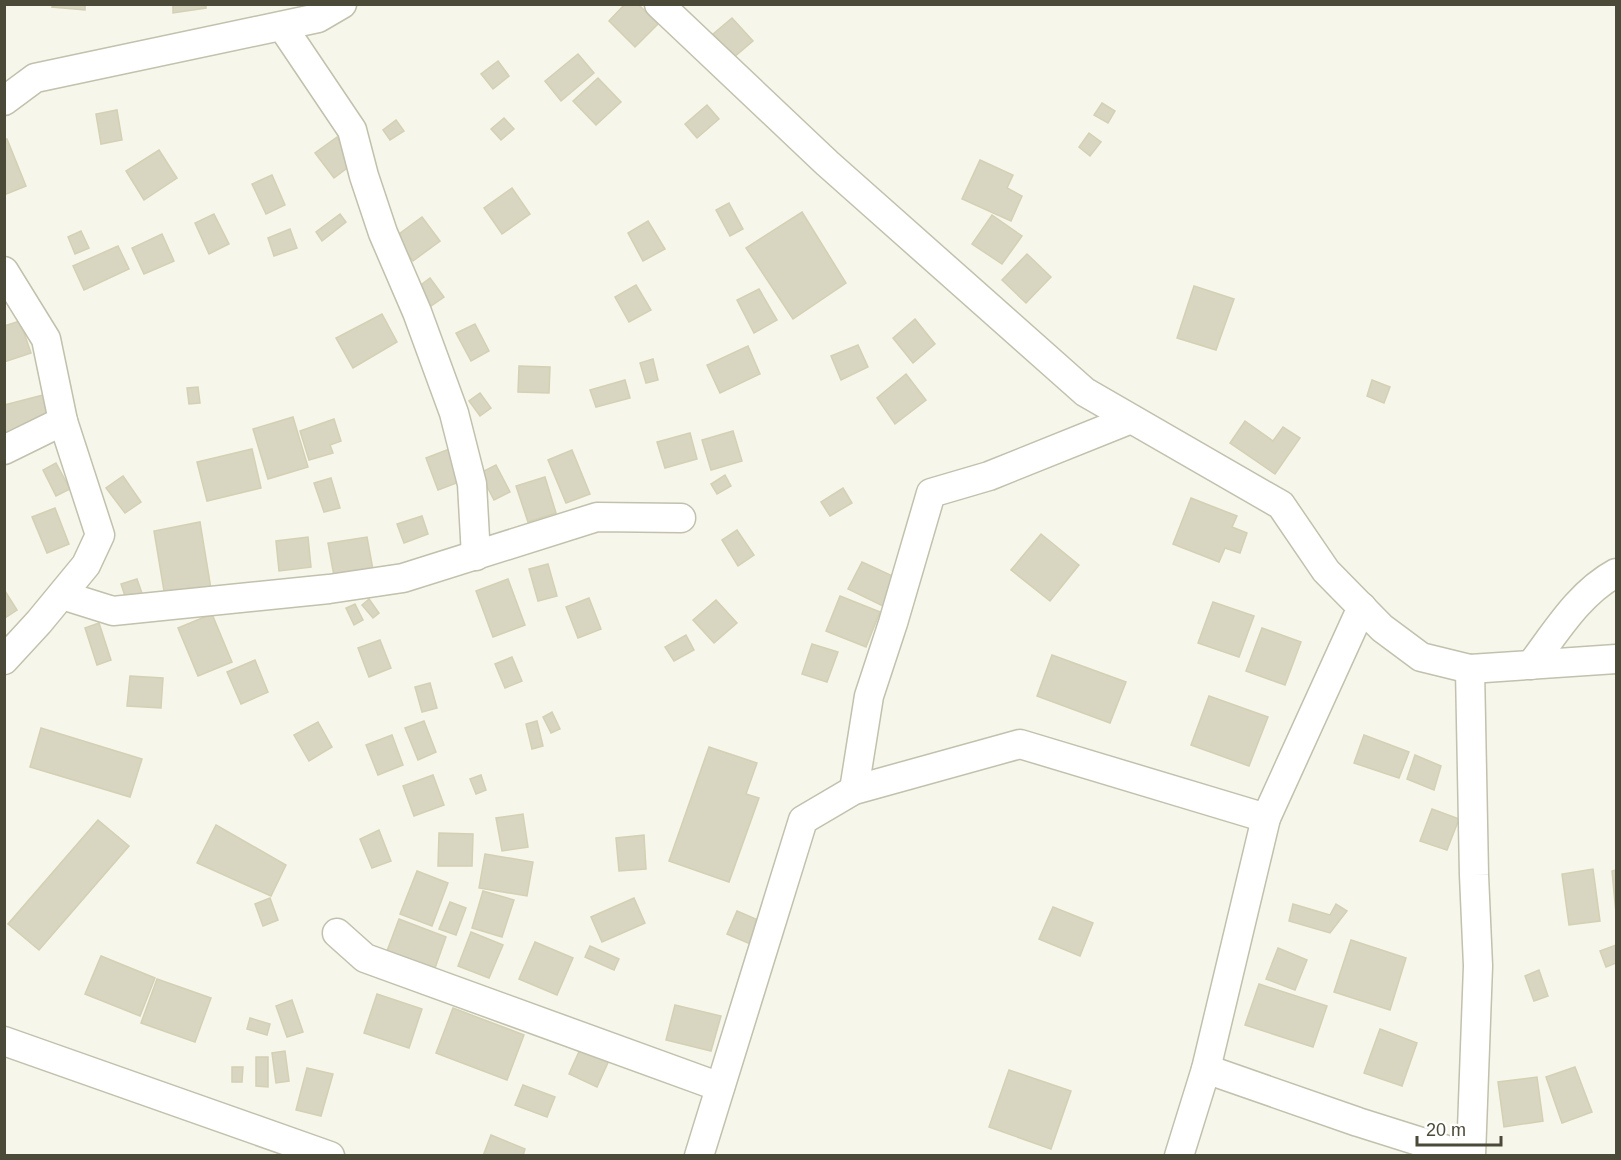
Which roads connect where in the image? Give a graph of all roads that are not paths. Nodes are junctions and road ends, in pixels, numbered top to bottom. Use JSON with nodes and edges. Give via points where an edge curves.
{"nodes":[{"id":1,"x":342,"y":4,"type":"edge"},
{"id":2,"x":659,"y":4,"type":"edge"},
{"id":3,"x":282,"y":26,"type":"junction"},
{"id":4,"x":4,"y":100,"type":"edge"},
{"id":5,"x":4,"y":271,"type":"edge"},
{"id":6,"x":1131,"y":419,"type":"junction"},
{"id":7,"x":63,"y":422,"type":"junction"},
{"id":8,"x":4,"y":450,"type":"edge"},
{"id":9,"x":681,"y":518,"type":"dead end"},
{"id":10,"x":476,"y":556,"type":"junction"},
{"id":11,"x":1617,"y":573,"type":"edge"},
{"id":12,"x":62,"y":595,"type":"junction"},
{"id":13,"x":1362,"y":607,"type":"junction"},
{"id":14,"x":1617,"y":659,"type":"edge"},
{"id":15,"x":4,"y":660,"type":"edge"},
{"id":16,"x":1531,"y":665,"type":"junction"},
{"id":17,"x":1470,"y":669,"type":"junction"},
{"id":18,"x":854,"y":790,"type":"junction"},
{"id":19,"x":1266,"y":818,"type":"junction"},
{"id":20,"x":337,"y":933,"type":"dead end"},
{"id":21,"x":4,"y":1041,"type":"edge"},
{"id":22,"x":1206,"y":1069,"type":"junction"},
{"id":23,"x":720,"y":1087,"type":"junction"},
{"id":24,"x":330,"y":1155,"type":"edge"},
{"id":25,"x":699,"y":1155,"type":"edge"},
{"id":26,"x":1179,"y":1155,"type":"edge"},
{"id":27,"x":1466,"y":1155,"type":"edge"},
{"id":28,"x":1471,"y":1155,"type":"edge"}],
"edges":[{"from":1,"to":3,"type":"street","via":[[318,18]]},
{"from":2,"to":6,"type":"street","via":[[827,163],[1085,392]]},
{"from":3,"to":4,"type":"street","via":[[35,78]]},
{"from":3,"to":10,"type":"street","via":[[352,130],[383,233],[454,413],[472,484]]},
{"from":5,"to":7,"type":"street","via":[[46,339]]},
{"from":6,"to":13,"type":"street","via":[[1281,505],[1326,571]]},
{"from":6,"to":18,"type":"street","via":[[989,476],[931,493],[869,696]]},
{"from":7,"to":8,"type":"street"},
{"from":7,"to":12,"type":"street","via":[[100,535],[86,565]]},
{"from":9,"to":10,"type":"street","via":[[597,517]]},
{"from":10,"to":12,"type":"street","via":[[403,578],[125,610],[113,611]]},
{"from":11,"to":16,"type":"street","via":[[1578,602]]},
{"from":12,"to":15,"type":"street"},
{"from":13,"to":17,"type":"street","via":[[1382,628],[1421,657]]},
{"from":13,"to":19,"type":"street"},
{"from":14,"to":16,"type":"street"},
{"from":16,"to":17,"type":"street"},
{"from":17,"to":28,"type":"street","via":[[1478,966]]},
{"from":18,"to":19,"type":"street","via":[[1020,744]]},
{"from":18,"to":23,"type":"street","via":[[803,820]]},
{"from":19,"to":22,"type":"street"},
{"from":20,"to":23,"type":"street","via":[[365,958]]},
{"from":21,"to":24,"type":"street"},
{"from":22,"to":26,"type":"street"},
{"from":22,"to":27,"type":"street"},
{"from":23,"to":25,"type":"street"}]}
